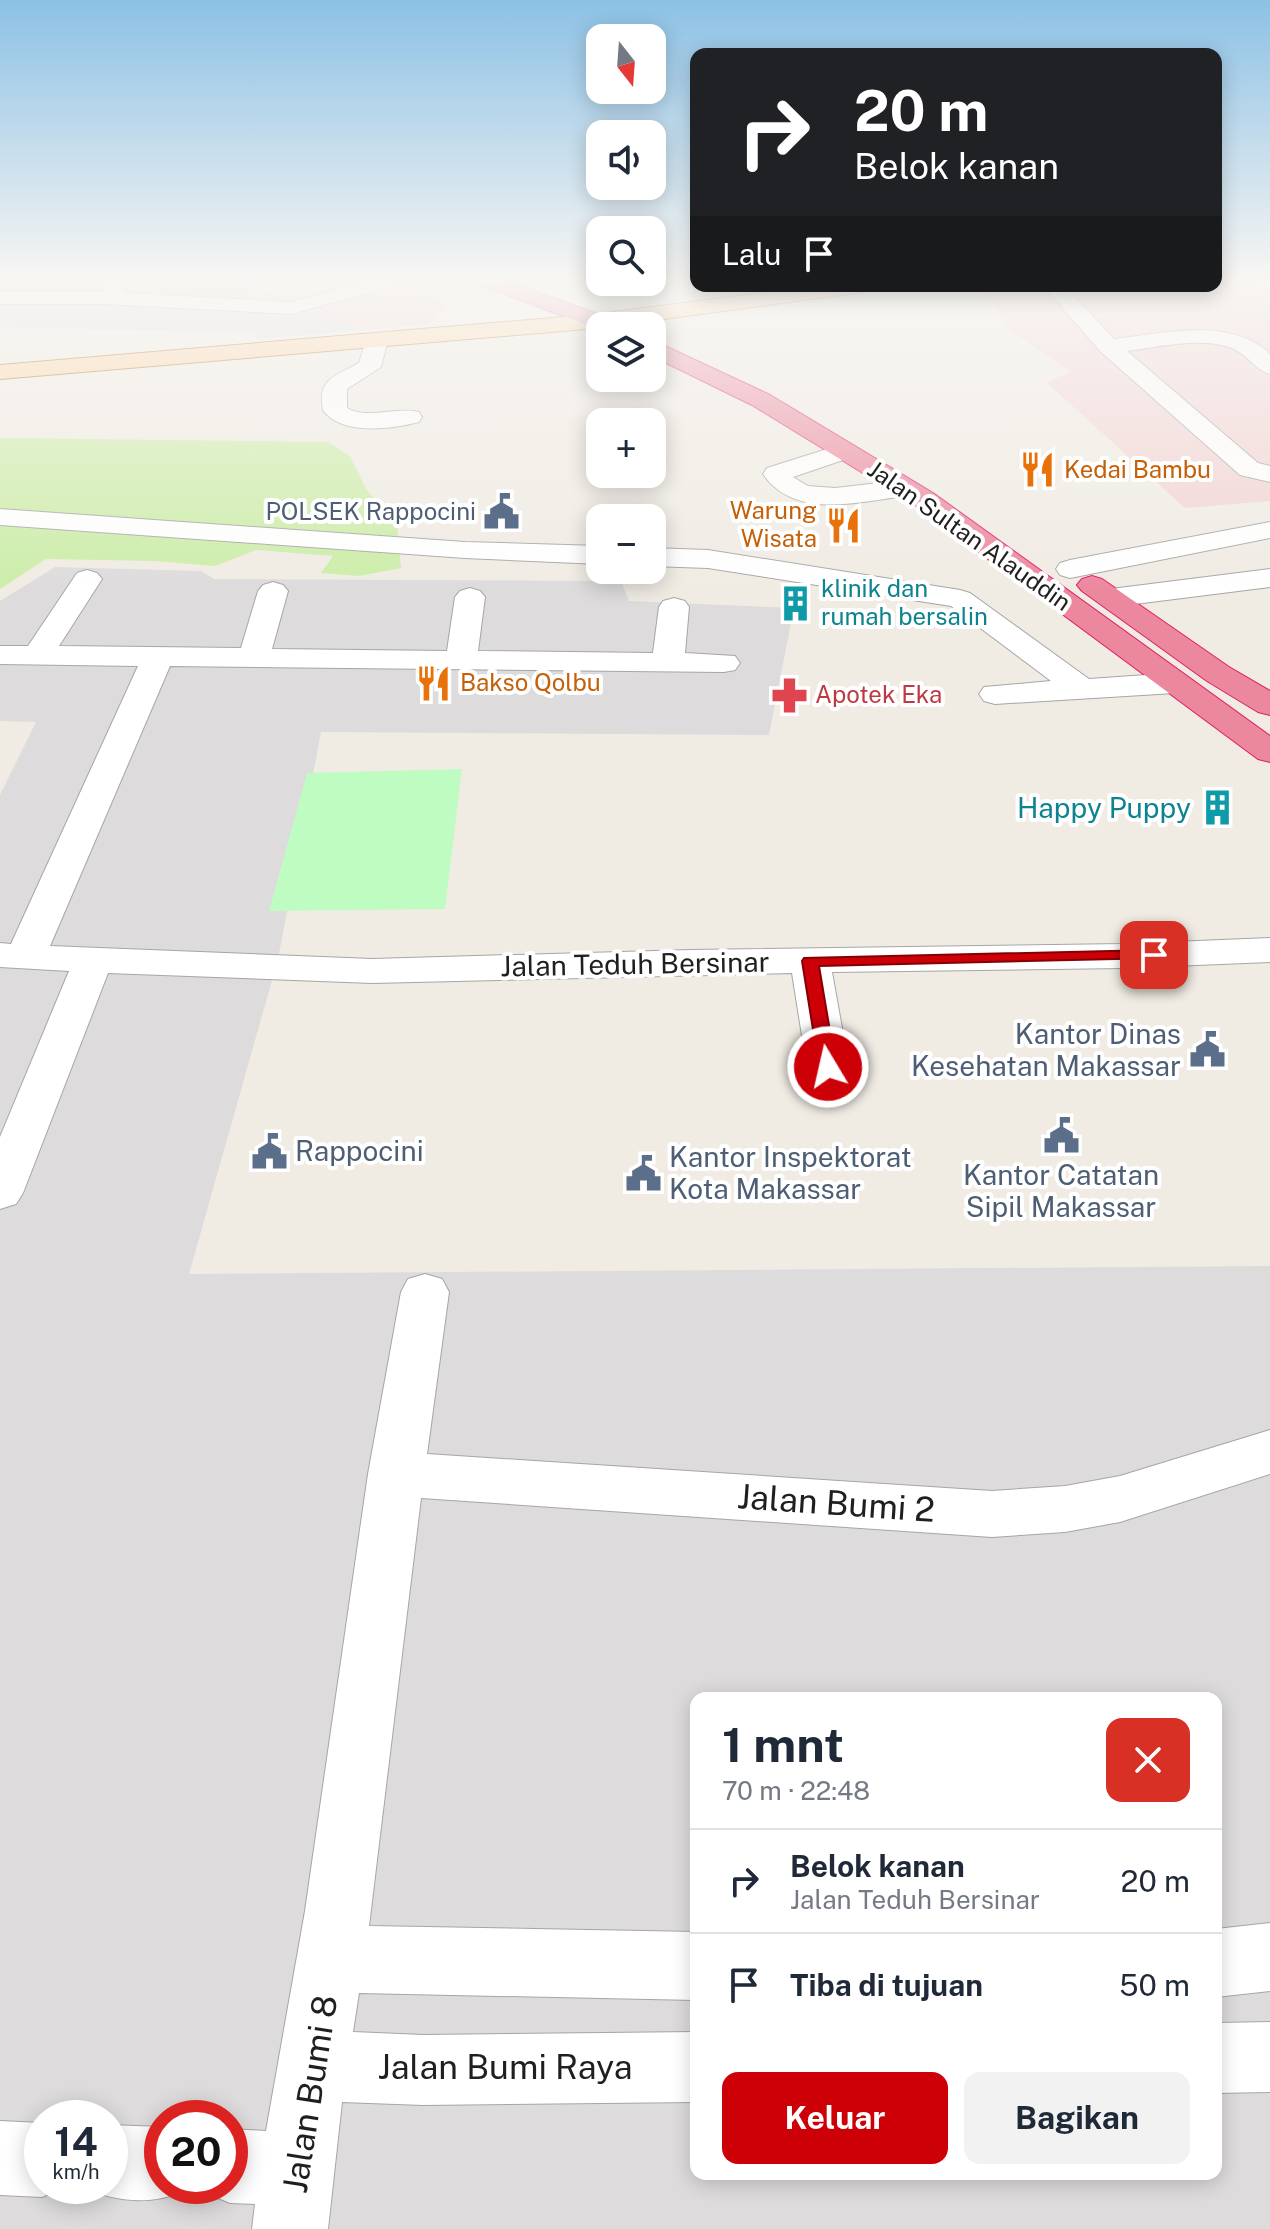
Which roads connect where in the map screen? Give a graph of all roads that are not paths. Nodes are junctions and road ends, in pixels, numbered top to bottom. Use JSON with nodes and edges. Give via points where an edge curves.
{"nodes":[{"id":1,"x":340,"y":383,"type":"edge"},
{"id":2,"x":726,"y":383,"type":"edge"},
{"id":3,"x":767,"y":383,"type":"edge"},
{"id":4,"x":1150,"y":383,"type":"edge"},
{"id":5,"x":823,"y":407,"type":"dead end"},
{"id":6,"x":410,"y":417,"type":"dead end"},
{"id":7,"x":846,"y":451,"type":"junction"},
{"id":8,"x":1270,"y":474,"type":"edge"},
{"id":9,"x":905,"y":488,"type":"junction"},
{"id":10,"x":0,"y":517,"type":"edge"},
{"id":11,"x":1270,"y":530,"type":"edge"},
{"id":12,"x":1045,"y":551,"type":"dead end"},
{"id":13,"x":586,"y":554,"type":"edge"},
{"id":14,"x":666,"y":558,"type":"edge"},
{"id":15,"x":1070,"y":569,"type":"junction"},
{"id":16,"x":1270,"y":578,"type":"edge"},
{"id":17,"x":87,"y":579,"type":"dead end"},
{"id":18,"x":273,"y":591,"type":"dead end"},
{"id":19,"x":470,"y":597,"type":"dead end"},
{"id":20,"x":1111,"y":598,"type":"junction"},
{"id":21,"x":674,"y":607,"type":"dead end"},
{"id":22,"x":0,"y":655,"type":"edge"},
{"id":23,"x":37,"y":656,"type":"junction"},
{"id":24,"x":254,"y":658,"type":"junction"},
{"id":25,"x":157,"y":659,"type":"junction"},
{"id":26,"x":461,"y":660,"type":"junction"},
{"id":27,"x":668,"y":662,"type":"junction"},
{"id":28,"x":724,"y":663,"type":"dead end"},
{"id":29,"x":1218,"y":674,"type":"junction"},
{"id":30,"x":1175,"y":683,"type":"junction"},
{"id":31,"x":1083,"y":689,"type":"junction"},
{"id":32,"x":995,"y":694,"type":"dead end"},
{"id":33,"x":1270,"y":705,"type":"edge"},
{"id":34,"x":1270,"y":752,"type":"edge"},
{"id":35,"x":1270,"y":950,"type":"edge"},
{"id":36,"x":9,"y":964,"type":"edge"},
{"id":37,"x":1128,"y":968,"type":"junction"},
{"id":38,"x":88,"y":972,"type":"junction"},
{"id":39,"x":812,"y":973,"type":"junction"},
{"id":40,"x":1270,"y":976,"type":"edge"},
{"id":41,"x":828,"y":1067,"type":"dead end"},
{"id":42,"x":1,"y":1185,"type":"edge"},
{"id":43,"x":425,"y":1292,"type":"dead end"},
{"id":44,"x":1270,"y":1452,"type":"edge"},
{"id":45,"x":395,"y":1474,"type":"junction"},
{"id":46,"x":1270,"y":1957,"type":"edge"},
{"id":47,"x":331,"y":1959,"type":"junction"},
{"id":48,"x":1222,"y":1962,"type":"edge"},
{"id":49,"x":690,"y":1966,"type":"edge"},
{"id":50,"x":1270,"y":2057,"type":"edge"},
{"id":51,"x":1222,"y":2058,"type":"edge"},
{"id":52,"x":313,"y":2066,"type":"junction"},
{"id":53,"x":690,"y":2067,"type":"edge"},
{"id":54,"x":0,"y":2158,"type":"edge"},
{"id":55,"x":24,"y":2159,"type":"edge"},
{"id":56,"x":272,"y":2188,"type":"edge"}],
"edges":[{"from":1,"to":6,"type":"street","via":[[335,386],[338,414],[351,419]]},
{"from":2,"to":7,"type":"highway","name":"Jalan Sultan Alauddin"},
{"from":3,"to":5,"type":"highway"},
{"from":4,"to":8,"type":"street","via":[[1249,469]]},
{"from":7,"to":9,"type":"highway","name":"Jalan Sultan Alauddin"},
{"from":7,"to":9,"type":"street","via":[[776,474],[804,496]]},
{"from":9,"to":30,"type":"highway","name":"Jalan Sultan Alauddin"},
{"from":10,"to":13,"type":"street"},
{"from":11,"to":15,"type":"street"},
{"from":12,"to":15,"type":"highway","name":"Jalan Sultan Alauddin"},
{"from":14,"to":31,"type":"street","via":[[708,559],[960,599]]},
{"from":15,"to":20,"type":"highway","name":"Jalan Sultan Alauddin"},
{"from":16,"to":20,"type":"street"},
{"from":17,"to":23,"type":"street"},
{"from":18,"to":24,"type":"street"},
{"from":19,"to":26,"type":"street"},
{"from":20,"to":29,"type":"highway","name":"Jalan Sultan Alauddin"},
{"from":21,"to":27,"type":"street"},
{"from":22,"to":23,"type":"street"},
{"from":23,"to":25,"type":"street"},
{"from":24,"to":25,"type":"street"},
{"from":24,"to":26,"type":"street"},
{"from":25,"to":36,"type":"street"},
{"from":26,"to":27,"type":"street"},
{"from":27,"to":28,"type":"street"},
{"from":29,"to":30,"type":"highway"},
{"from":29,"to":33,"type":"highway","name":"Jalan Sultan Alauddin"},
{"from":30,"to":31,"type":"street"},
{"from":30,"to":34,"type":"highway","name":"Jalan Sultan Alauddin"},
{"from":31,"to":32,"type":"street"},
{"from":35,"to":37,"type":"street","name":"Jalan Teduh Bersinar"},
{"from":36,"to":38,"type":"street","name":"Jalan Teduh Bersinar"},
{"from":37,"to":39,"type":"street","name":"Jalan Teduh Bersinar"},
{"from":37,"to":40,"type":"street","name":"Jalan Teduh Bersinar"},
{"from":38,"to":39,"type":"street","name":"Jalan Teduh Bersinar","via":[[166,993],[406,997]]},
{"from":38,"to":42,"type":"street"},
{"from":39,"to":41,"type":"street"},
{"from":43,"to":45,"type":"street"},
{"from":44,"to":45,"type":"street","name":"Jalan Bumi 2","via":[[1120,1499],[992,1514]]},
{"from":45,"to":47,"type":"street"},
{"from":46,"to":48,"type":"street"},
{"from":47,"to":49,"type":"street"},
{"from":47,"to":52,"type":"street","name":"Jalan Bumi 8"},
{"from":50,"to":51,"type":"street"},
{"from":52,"to":53,"type":"street","name":"Jalan Bumi Raya"},
{"from":52,"to":56,"type":"street","name":"Jalan Bumi 8"},
{"from":54,"to":55,"type":"street"}]}
